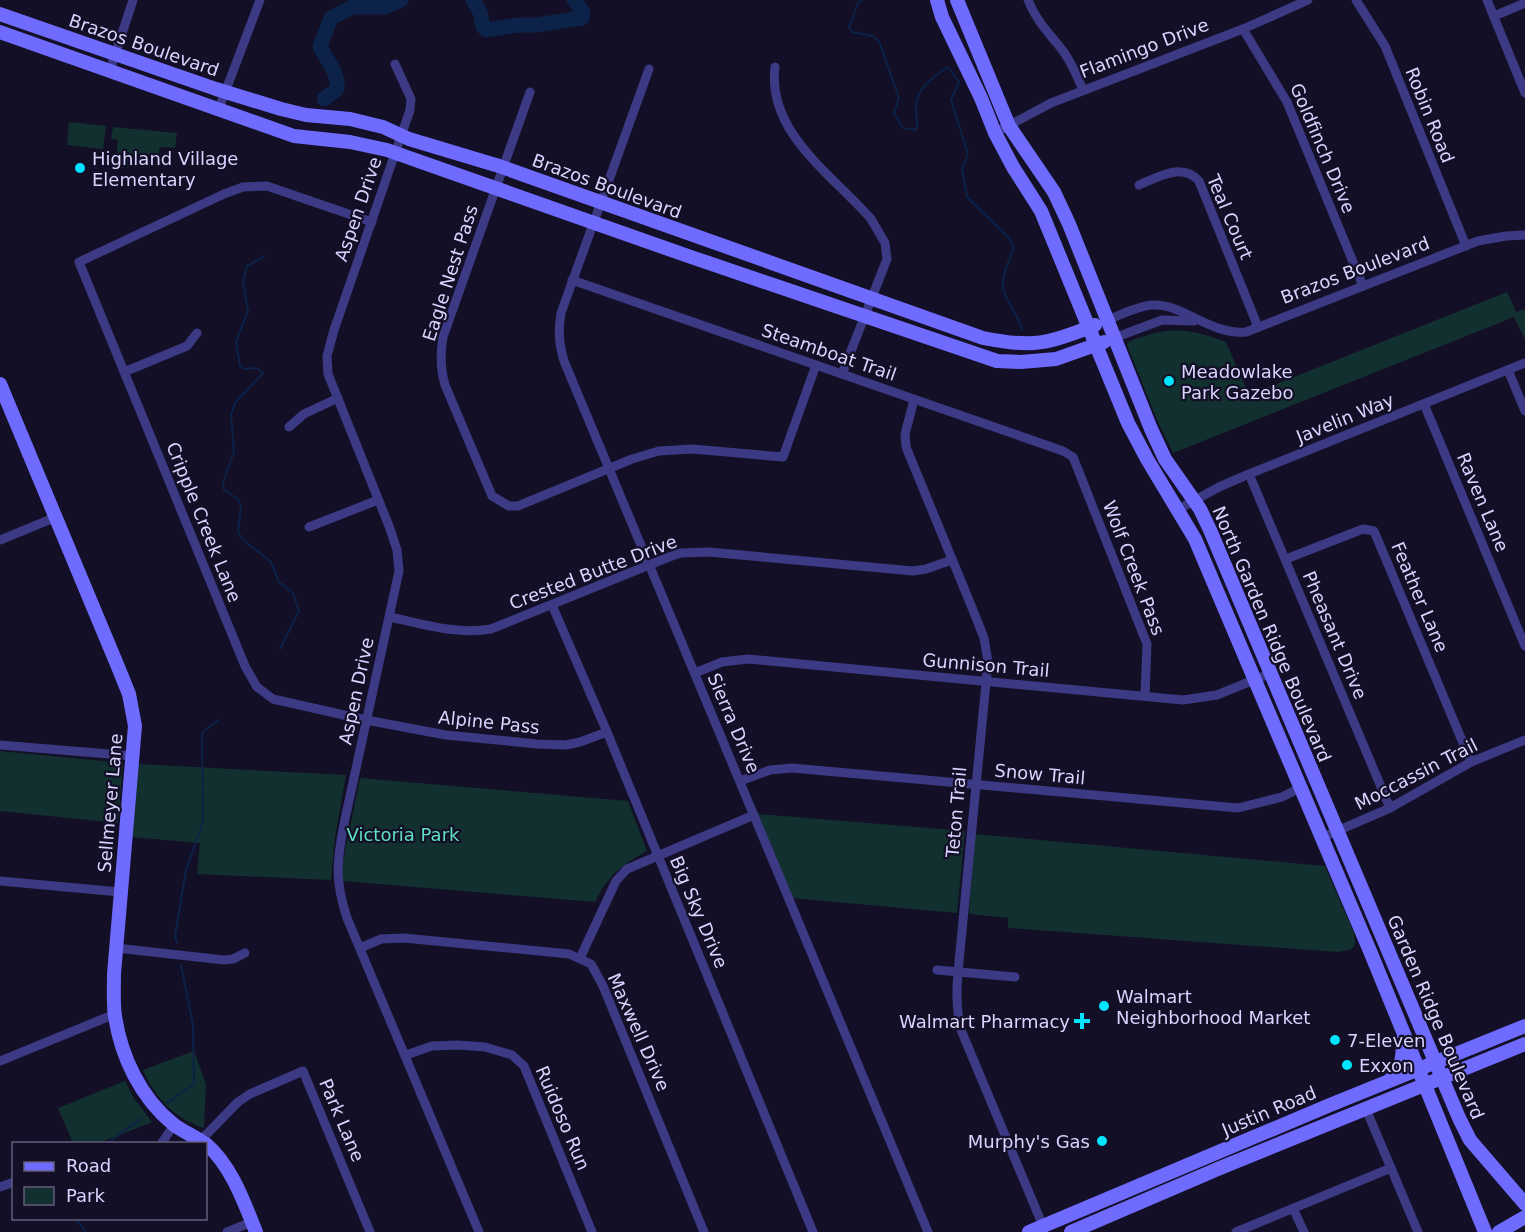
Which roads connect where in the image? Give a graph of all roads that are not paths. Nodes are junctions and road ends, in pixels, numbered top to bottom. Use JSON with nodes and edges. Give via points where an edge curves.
{"nodes":[{"id":1,"x":133,"y":0,"type":"edge"},
{"id":2,"x":260,"y":0,"type":"edge"},
{"id":3,"x":937,"y":0,"type":"edge"},
{"id":4,"x":957,"y":0,"type":"edge"},
{"id":5,"x":1028,"y":0,"type":"edge"},
{"id":6,"x":1308,"y":0,"type":"edge"},
{"id":7,"x":1356,"y":0,"type":"edge"},
{"id":8,"x":1487,"y":0,"type":"edge"},
{"id":9,"x":1525,"y":3,"type":"edge"},
{"id":10,"x":0,"y":14,"type":"edge"},
{"id":11,"x":1494,"y":16,"type":"junction"},
{"id":12,"x":1242,"y":29,"type":"junction"},
{"id":13,"x":0,"y":32,"type":"edge"},
{"id":14,"x":114,"y":54,"type":"junction"},
{"id":15,"x":395,"y":64,"type":"dead end"},
{"id":16,"x":775,"y":67,"type":"dead end"},
{"id":17,"x":649,"y":69,"type":"dead end"},
{"id":18,"x":110,"y":70,"type":"junction"},
{"id":19,"x":167,"y":73,"type":"junction"},
{"id":20,"x":162,"y":88,"type":"junction"},
{"id":21,"x":1083,"y":90,"type":"junction"},
{"id":22,"x":225,"y":92,"type":"junction"},
{"id":23,"x":530,"y":92,"type":"dead end"},
{"id":24,"x":1525,"y":93,"type":"edge"},
{"id":25,"x":218,"y":111,"type":"junction"},
{"id":26,"x":1009,"y":126,"type":"junction"},
{"id":27,"x":995,"y":133,"type":"junction"},
{"id":28,"x":401,"y":135,"type":"junction"},
{"id":29,"x":395,"y":153,"type":"junction"},
{"id":30,"x":503,"y":168,"type":"junction"},
{"id":31,"x":1139,"y":185,"type":"dead end"},
{"id":32,"x":495,"y":189,"type":"junction"},
{"id":33,"x":601,"y":204,"type":"junction"},
{"id":34,"x":372,"y":222,"type":"junction"},
{"id":35,"x":594,"y":224,"type":"junction"},
{"id":36,"x":1525,"y":235,"type":"edge"},
{"id":37,"x":698,"y":237,"type":"junction"},
{"id":38,"x":1466,"y":246,"type":"junction"},
{"id":39,"x":691,"y":257,"type":"junction"},
{"id":40,"x":572,"y":280,"type":"junction"},
{"id":41,"x":1363,"y":286,"type":"junction"},
{"id":42,"x":871,"y":299,"type":"junction"},
{"id":43,"x":864,"y":316,"type":"junction"},
{"id":44,"x":1107,"y":320,"type":"junction"},
{"id":45,"x":1199,"y":322,"type":"junction"},
{"id":46,"x":1089,"y":327,"type":"junction"},
{"id":47,"x":1258,"y":327,"type":"junction"},
{"id":48,"x":196,"y":333,"type":"dead end"},
{"id":49,"x":1114,"y":338,"type":"junction"},
{"id":50,"x":1096,"y":345,"type":"junction"},
{"id":51,"x":1525,"y":363,"type":"edge"},
{"id":52,"x":816,"y":366,"type":"junction"},
{"id":53,"x":1508,"y":370,"type":"junction"},
{"id":54,"x":124,"y":372,"type":"junction"},
{"id":55,"x":842,"y":374,"type":"junction"},
{"id":56,"x":0,"y":384,"type":"edge"},
{"id":57,"x":338,"y":398,"type":"junction"},
{"id":58,"x":914,"y":400,"type":"junction"},
{"id":59,"x":3,"y":401,"type":"edge"},
{"id":60,"x":1424,"y":404,"type":"junction"},
{"id":61,"x":1525,"y":411,"type":"edge"},
{"id":62,"x":289,"y":427,"type":"dead end"},
{"id":63,"x":1073,"y":457,"type":"joint"},
{"id":64,"x":609,"y":468,"type":"junction"},
{"id":65,"x":1250,"y":474,"type":"junction"},
{"id":66,"x":378,"y":500,"type":"junction"},
{"id":67,"x":1194,"y":501,"type":"junction"},
{"id":68,"x":1179,"y":510,"type":"junction"},
{"id":69,"x":56,"y":517,"type":"junction"},
{"id":70,"x":309,"y":527,"type":"dead end"},
{"id":71,"x":0,"y":540,"type":"edge"},
{"id":72,"x":952,"y":560,"type":"junction"},
{"id":73,"x":1286,"y":560,"type":"junction"},
{"id":74,"x":649,"y":564,"type":"junction"},
{"id":75,"x":552,"y":605,"type":"junction"},
{"id":76,"x":390,"y":617,"type":"junction"},
{"id":77,"x":1525,"y":646,"type":"edge"},
{"id":78,"x":695,"y":673,"type":"junction"},
{"id":79,"x":1271,"y":673,"type":"junction"},
{"id":80,"x":1255,"y":680,"type":"junction"},
{"id":81,"x":986,"y":682,"type":"junction"},
{"id":82,"x":1145,"y":695,"type":"junction"},
{"id":83,"x":366,"y":720,"type":"junction"},
{"id":84,"x":607,"y":732,"type":"junction"},
{"id":85,"x":1525,"y":740,"type":"edge"},
{"id":86,"x":0,"y":745,"type":"edge"},
{"id":87,"x":133,"y":756,"type":"junction"},
{"id":88,"x":1471,"y":762,"type":"junction"},
{"id":89,"x":740,"y":781,"type":"junction"},
{"id":90,"x":976,"y":784,"type":"junction"},
{"id":91,"x":1300,"y":788,"type":"junction"},
{"id":92,"x":1390,"y":808,"type":"junction"},
{"id":93,"x":754,"y":815,"type":"junction"},
{"id":94,"x":1337,"y":831,"type":"junction"},
{"id":95,"x":1321,"y":838,"type":"junction"},
{"id":96,"x":657,"y":855,"type":"junction"},
{"id":97,"x":0,"y":881,"type":"edge"},
{"id":98,"x":120,"y":892,"type":"junction"},
{"id":99,"x":1367,"y":901,"type":"junction"},
{"id":100,"x":1353,"y":913,"type":"junction"},
{"id":101,"x":116,"y":948,"type":"junction"},
{"id":102,"x":360,"y":948,"type":"junction"},
{"id":103,"x":245,"y":953,"type":"dead end"},
{"id":104,"x":580,"y":958,"type":"junction"},
{"id":105,"x":937,"y":970,"type":"dead end"},
{"id":106,"x":958,"y":972,"type":"junction"},
{"id":107,"x":1015,"y":978,"type":"dead end"},
{"id":108,"x":115,"y":1014,"type":"junction"},
{"id":109,"x":1400,"y":1026,"type":"junction"},
{"id":110,"x":1525,"y":1026,"type":"edge"},
{"id":111,"x":1525,"y":1044,"type":"edge"},
{"id":112,"x":406,"y":1055,"type":"junction"},
{"id":113,"x":0,"y":1061,"type":"edge"},
{"id":114,"x":1435,"y":1062,"type":"junction"},
{"id":115,"x":1418,"y":1070,"type":"junction"},
{"id":116,"x":1441,"y":1078,"type":"junction"},
{"id":117,"x":1389,"y":1081,"type":"junction"},
{"id":118,"x":1424,"y":1085,"type":"junction"},
{"id":119,"x":1366,"y":1109,"type":"junction"},
{"id":120,"x":174,"y":1125,"type":"junction"},
{"id":121,"x":162,"y":1142,"type":"edge"},
{"id":122,"x":204,"y":1142,"type":"edge"},
{"id":123,"x":207,"y":1145,"type":"edge"},
{"id":124,"x":1391,"y":1167,"type":"junction"},
{"id":125,"x":1157,"y":1178,"type":"junction"},
{"id":126,"x":1164,"y":1192,"type":"junction"},
{"id":127,"x":1525,"y":1204,"type":"edge"},
{"id":128,"x":1293,"y":1208,"type":"junction"},
{"id":129,"x":1525,"y":1217,"type":"edge"},
{"id":130,"x":1043,"y":1226,"type":"junction"},
{"id":131,"x":254,"y":1227,"type":"edge"},
{"id":132,"x":227,"y":1232,"type":"edge"},
{"id":133,"x":370,"y":1232,"type":"edge"},
{"id":134,"x":479,"y":1232,"type":"edge"},
{"id":135,"x":592,"y":1232,"type":"edge"},
{"id":136,"x":704,"y":1232,"type":"edge"},
{"id":137,"x":813,"y":1232,"type":"edge"},
{"id":138,"x":928,"y":1232,"type":"edge"},
{"id":139,"x":1029,"y":1232,"type":"edge"},
{"id":140,"x":1071,"y":1232,"type":"edge"},
{"id":141,"x":1236,"y":1232,"type":"edge"},
{"id":142,"x":1304,"y":1232,"type":"edge"},
{"id":143,"x":1418,"y":1232,"type":"edge"},
{"id":144,"x":1485,"y":1232,"type":"edge"},
{"id":145,"x":1499,"y":1232,"type":"edge"}],
"edges":[{"from":1,"to":14,"type":"street"},
{"from":2,"to":22,"type":"street"},
{"from":3,"to":27,"type":"main road"},
{"from":4,"to":26,"type":"main road","name":"North Garden Ridge Boulevard"},
{"from":5,"to":21,"type":"street","via":[[1038,21],[1074,68]]},
{"from":6,"to":12,"type":"street","name":"Flamingo Drive"},
{"from":7,"to":38,"type":"street","name":"Robin Road","via":[[1385,46]]},
{"from":8,"to":11,"type":"street"},
{"from":9,"to":11,"type":"street"},
{"from":10,"to":14,"type":"main road","name":"Brazos Boulevard"},
{"from":11,"to":24,"type":"street"},
{"from":12,"to":21,"type":"street","name":"Flamingo Drive"},
{"from":12,"to":41,"type":"street","name":"Goldfinch Drive","via":[[1287,102]]},
{"from":13,"to":18,"type":"main road","name":"Brazos Boulevard"},
{"from":14,"to":18,"type":"street"},
{"from":14,"to":19,"type":"main road","name":"Brazos Boulevard"},
{"from":15,"to":28,"type":"street","name":"Aspen Drive","via":[[411,99]]},
{"from":16,"to":42,"type":"street","via":[[775,90],[793,135],[871,219],[885,243],[887,258]]},
{"from":17,"to":33,"type":"street","name":"Sierra Drive"},
{"from":18,"to":20,"type":"main road","name":"Brazos Boulevard"},
{"from":19,"to":20,"type":"main road"},
{"from":19,"to":22,"type":"main road","name":"Brazos Boulevard"},
{"from":20,"to":25,"type":"main road","name":"Brazos Boulevard"},
{"from":21,"to":26,"type":"street","name":"Flamingo Drive"},
{"from":22,"to":25,"type":"street"},
{"from":22,"to":28,"type":"main road","name":"Brazos Boulevard","via":[[306,115],[367,122]]},
{"from":23,"to":30,"type":"street"},
{"from":25,"to":29,"type":"main road","name":"Brazos Boulevard","via":[[294,136],[350,142]]},
{"from":26,"to":27,"type":"street","name":"Flamingo Drive"},
{"from":26,"to":44,"type":"main road","name":"North Garden Ridge Boulevard","via":[[1054,192]]},
{"from":27,"to":46,"type":"main road","via":[[1041,211]]},
{"from":28,"to":29,"type":"street","name":"Aspen Drive"},
{"from":28,"to":30,"type":"main road","name":"Brazos Boulevard"},
{"from":29,"to":32,"type":"main road","name":"Brazos Boulevard"},
{"from":29,"to":34,"type":"street","name":"Aspen Drive"},
{"from":30,"to":32,"type":"street"},
{"from":30,"to":33,"type":"main road","name":"Brazos Boulevard"},
{"from":31,"to":47,"type":"street","name":"Teal Court","via":[[1176,171],[1193,174],[1199,181]]},
{"from":32,"to":35,"type":"main road","name":"Brazos Boulevard"},
{"from":32,"to":64,"type":"street","name":"Eagle Nest Pass","via":[[443,336],[441,371],[445,385],[492,496],[508,506],[518,506]]},
{"from":33,"to":35,"type":"street","name":"Sierra Drive"},
{"from":33,"to":37,"type":"main road","name":"Brazos Boulevard"},
{"from":34,"to":54,"type":"street","name":"Cripple Creek Lane","via":[[257,185],[224,194],[79,262]]},
{"from":34,"to":57,"type":"street","name":"Aspen Drive","via":[[327,356],[328,374]]},
{"from":35,"to":39,"type":"main road","name":"Brazos Boulevard"},
{"from":35,"to":40,"type":"street","name":"Sierra Drive"},
{"from":36,"to":38,"type":"street","name":"Brazos Boulevard","via":[[1486,239]]},
{"from":37,"to":39,"type":"main road"},
{"from":37,"to":42,"type":"main road","name":"Brazos Boulevard"},
{"from":38,"to":41,"type":"street","name":"Brazos Boulevard"},
{"from":39,"to":43,"type":"main road","name":"Brazos Boulevard"},
{"from":40,"to":52,"type":"street","name":"Steamboat Trail"},
{"from":40,"to":64,"type":"street","name":"Sierra Drive","via":[[558,328],[559,344]]},
{"from":41,"to":47,"type":"street","name":"Brazos Boulevard"},
{"from":42,"to":43,"type":"street"},
{"from":42,"to":46,"type":"main road","name":"Brazos Boulevard","via":[[983,338],[1015,344],[1044,343]]},
{"from":43,"to":50,"type":"main road","name":"Brazos Boulevard","via":[[997,361],[1056,359]]},
{"from":43,"to":55,"type":"street"},
{"from":44,"to":45,"type":"street","name":"Brazos Boulevard","via":[[1150,305],[1173,309]]},
{"from":44,"to":46,"type":"main road","name":"Brazos Boulevard"},
{"from":44,"to":49,"type":"main road","name":"North Garden Ridge Boulevard"},
{"from":45,"to":47,"type":"street","name":"Brazos Boulevard","via":[[1232,332]]},
{"from":45,"to":49,"type":"street","name":"Brazos Boulevard","via":[[1162,320]]},
{"from":46,"to":50,"type":"main road","name":"Garden Ridge Boulevard"},
{"from":48,"to":54,"type":"street","via":[[187,346]]},
{"from":49,"to":50,"type":"main road","name":"Brazos Boulevard"},
{"from":49,"to":67,"type":"main road","name":"North Garden Ridge Boulevard","via":[[1165,459]]},
{"from":50,"to":68,"type":"main road","name":"Garden Ridge Boulevard","via":[[1128,423]]},
{"from":51,"to":53,"type":"street","name":"Javelin Way"},
{"from":52,"to":55,"type":"street","name":"Steamboat Trail"},
{"from":52,"to":64,"type":"street","name":"Eagle Nest Pass","via":[[783,457],[674,449]]},
{"from":53,"to":60,"type":"street","name":"Javelin Way"},
{"from":53,"to":61,"type":"street"},
{"from":54,"to":83,"type":"street","name":"Cripple Creek Lane","via":[[251,679],[273,699]]},
{"from":55,"to":58,"type":"street","name":"Steamboat Trail"},
{"from":56,"to":59,"type":"main road","name":"Sellmeyer Lane"},
{"from":57,"to":62,"type":"street","via":[[304,414]]},
{"from":57,"to":66,"type":"street","name":"Aspen Drive"},
{"from":58,"to":63,"type":"street","name":"Steamboat Trail"},
{"from":58,"to":72,"type":"street","name":"Teton Trail","via":[[905,434],[906,447]]},
{"from":59,"to":69,"type":"main road","name":"Sellmeyer Lane"},
{"from":60,"to":65,"type":"street","name":"Javelin Way"},
{"from":60,"to":77,"type":"street","name":"Raven Lane"},
{"from":63,"to":82,"type":"street","name":"Wolf Creek Pass","via":[[1147,644]]},
{"from":64,"to":74,"type":"street","name":"Sierra Drive"},
{"from":65,"to":67,"type":"street","name":"Javelin Way"},
{"from":65,"to":73,"type":"street","name":"Pheasant Drive"},
{"from":66,"to":70,"type":"street"},
{"from":66,"to":76,"type":"street","name":"Aspen Drive","via":[[397,550],[399,571]]},
{"from":67,"to":68,"type":"street","name":"Javelin Way"},
{"from":67,"to":79,"type":"main road","name":"North Garden Ridge Boulevard","via":[[1215,540]]},
{"from":68,"to":80,"type":"main road","name":"Garden Ridge Boulevard"},
{"from":69,"to":71,"type":"street"},
{"from":69,"to":87,"type":"main road","name":"Sellmeyer Lane","via":[[129,694],[135,726]]},
{"from":72,"to":74,"type":"street","name":"Crested Butte Drive","via":[[913,571],[694,552]]},
{"from":72,"to":81,"type":"street","name":"Teton Trail","via":[[984,638]]},
{"from":73,"to":88,"type":"street","name":"Feather Lane","via":[[1363,529],[1374,531]]},
{"from":73,"to":92,"type":"street","name":"Pheasant Drive"},
{"from":74,"to":75,"type":"street","name":"Crested Butte Drive"},
{"from":74,"to":78,"type":"street","name":"Sierra Drive"},
{"from":75,"to":76,"type":"street","name":"Crested Butte Drive","via":[[473,632]]},
{"from":75,"to":84,"type":"street","name":"Big Sky Drive"},
{"from":76,"to":83,"type":"street","name":"Aspen Drive"},
{"from":78,"to":81,"type":"street","name":"Gunnison Trail","via":[[722,662],[748,659]]},
{"from":78,"to":89,"type":"street","name":"Sierra Drive"},
{"from":79,"to":80,"type":"street","name":"Gunnison Trail"},
{"from":79,"to":94,"type":"main road","name":"North Garden Ridge Boulevard"},
{"from":80,"to":82,"type":"street","name":"Gunnison Trail","via":[[1206,697],[1183,700]]},
{"from":80,"to":91,"type":"main road","name":"Garden Ridge Boulevard"},
{"from":81,"to":82,"type":"street","name":"Gunnison Trail"},
{"from":81,"to":90,"type":"street","name":"Teton Trail"},
{"from":83,"to":84,"type":"street","name":"Alpine Pass","via":[[446,735],[537,744],[566,745]]},
{"from":83,"to":102,"type":"street","name":"Aspen Drive","via":[[340,843],[337,878],[339,895]]},
{"from":84,"to":96,"type":"street","name":"Big Sky Drive"},
{"from":85,"to":88,"type":"street","name":"Moccassin Trail"},
{"from":86,"to":87,"type":"street"},
{"from":87,"to":98,"type":"main road","name":"Sellmeyer Lane"},
{"from":88,"to":92,"type":"street","name":"Moccassin Trail"},
{"from":89,"to":90,"type":"street","name":"Snow Trail","via":[[770,770],[792,768]]},
{"from":89,"to":93,"type":"street","name":"Sierra Drive"},
{"from":90,"to":91,"type":"street","name":"Snow Trail","via":[[1238,808],[1282,797]]},
{"from":90,"to":106,"type":"street","name":"Teton Trail"},
{"from":91,"to":95,"type":"main road","name":"Garden Ridge Boulevard"},
{"from":92,"to":94,"type":"street","name":"Moccassin Trail"},
{"from":93,"to":96,"type":"street"},
{"from":93,"to":138,"type":"street","name":"Sierra Drive"},
{"from":94,"to":95,"type":"street","name":"Moccassin Trail"},
{"from":94,"to":99,"type":"main road","name":"North Garden Ridge Boulevard"},
{"from":95,"to":100,"type":"main road","name":"Garden Ridge Boulevard"},
{"from":96,"to":104,"type":"street","via":[[627,869],[616,881]]},
{"from":96,"to":137,"type":"street","name":"Big Sky Drive"},
{"from":97,"to":98,"type":"street"},
{"from":98,"to":101,"type":"main road","name":"Sellmeyer Lane"},
{"from":99,"to":100,"type":"main road"},
{"from":99,"to":114,"type":"main road","name":"Garden Ridge Boulevard"},
{"from":100,"to":109,"type":"main road","name":"Garden Ridge Boulevard"},
{"from":101,"to":103,"type":"street","via":[[224,960]]},
{"from":101,"to":108,"type":"main road","name":"Sellmeyer Lane"},
{"from":102,"to":104,"type":"street","via":[[381,939],[404,938]]},
{"from":102,"to":112,"type":"street","name":"Aspen Drive"},
{"from":104,"to":136,"type":"street","name":"Maxwell Drive","via":[[591,964],[603,986]]},
{"from":105,"to":106,"type":"street"},
{"from":106,"to":107,"type":"street"},
{"from":106,"to":130,"type":"street","name":"Teton Trail","via":[[956,1000],[961,1030]]},
{"from":108,"to":113,"type":"street"},
{"from":108,"to":120,"type":"main road","name":"Sellmeyer Lane","via":[[136,1080]]},
{"from":109,"to":115,"type":"main road"},
{"from":109,"to":117,"type":"main road","via":[[1403,1057]]},
{"from":110,"to":114,"type":"main road","name":"Justin Road"},
{"from":111,"to":116,"type":"main road","name":"Justin Road"},
{"from":112,"to":134,"type":"street","name":"Aspen Drive"},
{"from":112,"to":135,"type":"street","name":"Ruidoso Run","via":[[432,1046],[485,1047],[512,1055],[524,1066]]},
{"from":114,"to":115,"type":"main road","name":"Justin Road"},
{"from":114,"to":116,"type":"main road","name":"Garden Ridge Boulevard"},
{"from":115,"to":117,"type":"main road","name":"Justin Road"},
{"from":115,"to":118,"type":"main road"},
{"from":116,"to":118,"type":"main road","name":"Justin Road"},
{"from":116,"to":127,"type":"main road","name":"Garden Ridge Boulevard","via":[[1470,1140]]},
{"from":117,"to":125,"type":"main road","name":"Justin Road"},
{"from":118,"to":119,"type":"main road","name":"Justin Road"},
{"from":118,"to":144,"type":"main road"},
{"from":119,"to":124,"type":"street"},
{"from":119,"to":126,"type":"main road","name":"Justin Road"},
{"from":120,"to":121,"type":"street"},
{"from":120,"to":122,"type":"main road","name":"Sellmeyer Lane"},
{"from":122,"to":133,"type":"street","name":"Park Lane","via":[[244,1098],[303,1071]]},
{"from":123,"to":131,"type":"main road","name":"Sellmeyer Lane","via":[[230,1173]]},
{"from":124,"to":128,"type":"street"},
{"from":124,"to":143,"type":"street"},
{"from":125,"to":126,"type":"main road"},
{"from":125,"to":130,"type":"main road","name":"Justin Road"},
{"from":126,"to":140,"type":"main road","name":"Justin Road"},
{"from":128,"to":141,"type":"street"},
{"from":128,"to":142,"type":"street"},
{"from":129,"to":145,"type":"main road"},
{"from":130,"to":139,"type":"main road","name":"Justin Road"},
{"from":131,"to":132,"type":"street"}]}
